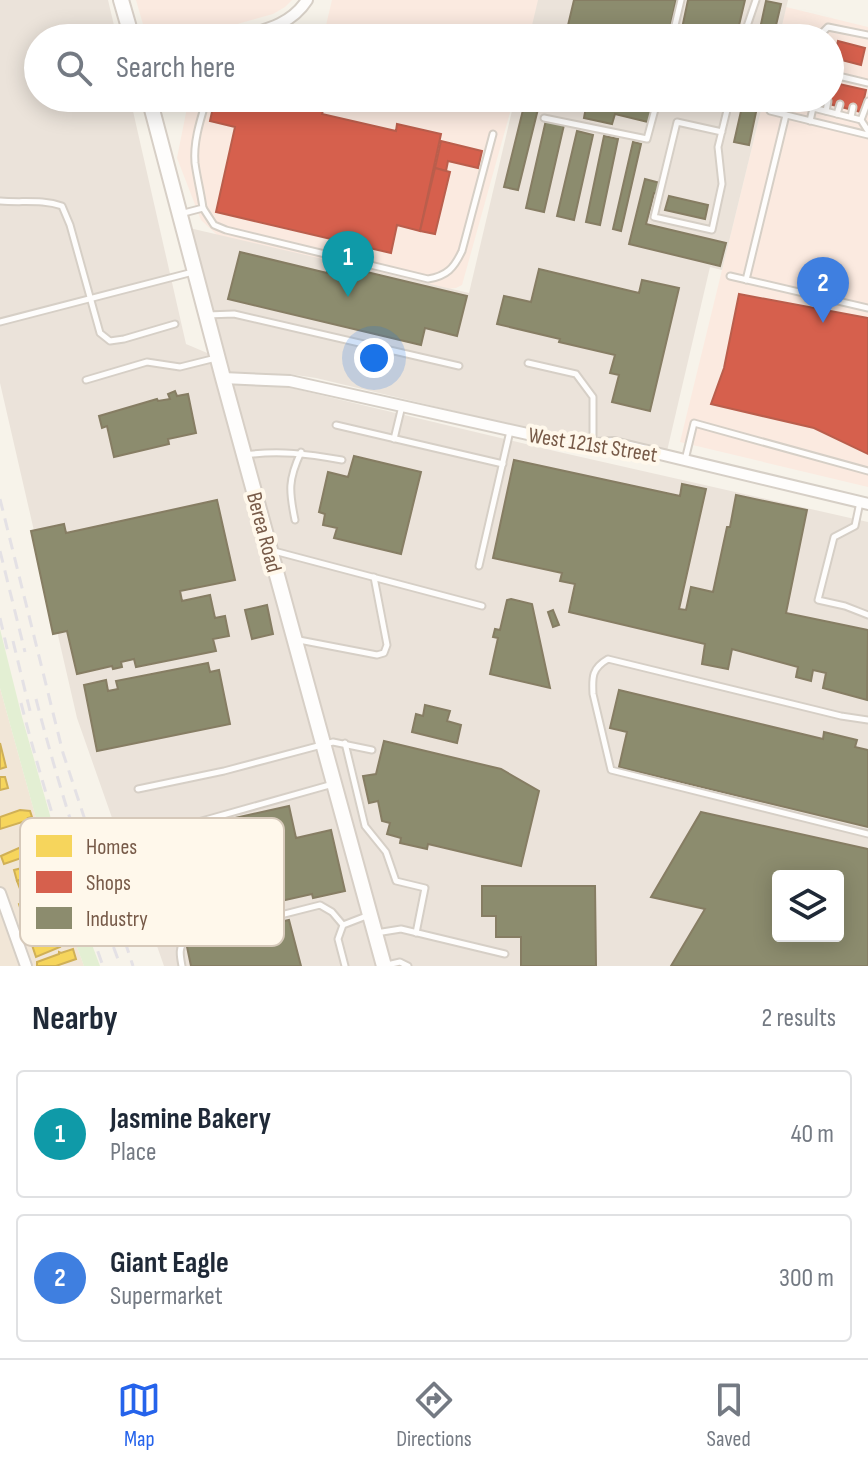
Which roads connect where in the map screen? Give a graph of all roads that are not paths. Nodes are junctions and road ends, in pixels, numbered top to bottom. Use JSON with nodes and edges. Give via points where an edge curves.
{"nodes":[{"id":1,"x":121,"y":0,"type":"edge"},
{"id":2,"x":307,"y":0,"type":"edge"},
{"id":3,"x":681,"y":0,"type":"edge"},
{"id":4,"x":756,"y":0,"type":"edge"},
{"id":5,"x":128,"y":24,"type":"edge"},
{"id":6,"x":282,"y":24,"type":"edge"},
{"id":7,"x":675,"y":24,"type":"edge"},
{"id":8,"x":748,"y":24,"type":"edge"},
{"id":9,"x":844,"y":30,"type":"edge"},
{"id":10,"x":868,"y":35,"type":"edge"},
{"id":11,"x":844,"y":80,"type":"edge"},
{"id":12,"x":868,"y":83,"type":"edge"},
{"id":13,"x":868,"y":101,"type":"edge"},
{"id":14,"x":853,"y":107,"type":"dead end"},
{"id":15,"x":153,"y":112,"type":"edge"},
{"id":16,"x":202,"y":112,"type":"edge"},
{"id":17,"x":654,"y":112,"type":"edge"},
{"id":18,"x":727,"y":112,"type":"edge"},
{"id":19,"x":774,"y":112,"type":"edge"},
{"id":20,"x":812,"y":112,"type":"edge"},
{"id":21,"x":830,"y":112,"type":"edge"},
{"id":22,"x":837,"y":114,"type":"joint"},
{"id":23,"x":786,"y":115,"type":"junction"},
{"id":24,"x":851,"y":117,"type":"junction"},
{"id":25,"x":544,"y":118,"type":"dead end"},
{"id":26,"x":861,"y":120,"type":"junction"},
{"id":27,"x":810,"y":121,"type":"junction"},
{"id":28,"x":722,"y":132,"type":"junction"},
{"id":29,"x":868,"y":133,"type":"edge"},
{"id":30,"x":493,"y":134,"type":"dead end"},
{"id":31,"x":0,"y":201,"type":"edge"},
{"id":32,"x":203,"y":208,"type":"junction"},
{"id":33,"x":179,"y":214,"type":"junction"},
{"id":34,"x":195,"y":272,"type":"junction"},
{"id":35,"x":730,"y":276,"type":"dead end"},
{"id":36,"x":746,"y":280,"type":"junction"},
{"id":37,"x":90,"y":298,"type":"junction"},
{"id":38,"x":868,"y":308,"type":"edge"},
{"id":39,"x":206,"y":316,"type":"junction"},
{"id":40,"x":0,"y":322,"type":"edge"},
{"id":41,"x":175,"y":324,"type":"dead end"},
{"id":42,"x":217,"y":357,"type":"junction"},
{"id":43,"x":528,"y":363,"type":"dead end"},
{"id":44,"x":459,"y":366,"type":"dead end"},
{"id":45,"x":223,"y":378,"type":"junction"},
{"id":46,"x":86,"y":380,"type":"dead end"},
{"id":47,"x":402,"y":406,"type":"junction"},
{"id":48,"x":336,"y":425,"type":"dead end"},
{"id":49,"x":510,"y":430,"type":"junction"},
{"id":50,"x":394,"y":439,"type":"junction"},
{"id":51,"x":593,"y":444,"type":"junction"},
{"id":52,"x":301,"y":452,"type":"junction"},
{"id":53,"x":244,"y":455,"type":"junction"},
{"id":54,"x":342,"y":460,"type":"dead end"},
{"id":55,"x":685,"y":460,"type":"junction"},
{"id":56,"x":503,"y":464,"type":"junction"},
{"id":57,"x":868,"y":471,"type":"edge"},
{"id":58,"x":864,"y":503,"type":"edge"},
{"id":59,"x":295,"y":520,"type":"dead end"},
{"id":60,"x":270,"y":550,"type":"junction"},
{"id":61,"x":479,"y":566,"type":"dead end"},
{"id":62,"x":374,"y":577,"type":"junction"},
{"id":63,"x":482,"y":606,"type":"dead end"},
{"id":64,"x":868,"y":615,"type":"edge"},
{"id":65,"x":294,"y":640,"type":"junction"},
{"id":66,"x":868,"y":720,"type":"edge"},
{"id":67,"x":345,"y":743,"type":"junction"},
{"id":68,"x":323,"y":745,"type":"junction"},
{"id":69,"x":372,"y":750,"type":"dead end"},
{"id":70,"x":334,"y":784,"type":"junction"},
{"id":71,"x":138,"y":789,"type":"dead end"},
{"id":72,"x":213,"y":818,"type":"edge"},
{"id":73,"x":868,"y":834,"type":"edge"},
{"id":74,"x":0,"y":893,"type":"edge"},
{"id":75,"x":284,"y":914,"type":"edge"},
{"id":76,"x":370,"y":914,"type":"junction"},
{"id":77,"x":343,"y":925,"type":"junction"},
{"id":78,"x":375,"y":933,"type":"junction"},
{"id":79,"x":416,"y":933,"type":"junction"},
{"id":80,"x":180,"y":946,"type":"edge"},
{"id":81,"x":505,"y":954,"type":"dead end"},
{"id":82,"x":26,"y":966,"type":"edge"},
{"id":83,"x":182,"y":966,"type":"edge"},
{"id":84,"x":345,"y":966,"type":"edge"},
{"id":85,"x":384,"y":966,"type":"edge"},
{"id":86,"x":408,"y":966,"type":"edge"}],
"edges":[{"from":1,"to":5,"type":"main road"},
{"from":2,"to":6,"type":"street"},
{"from":3,"to":7,"type":"lane"},
{"from":4,"to":8,"type":"lane"},
{"from":9,"to":10,"type":"lane"},
{"from":11,"to":12,"type":"lane"},
{"from":13,"to":26,"type":"lane"},
{"from":14,"to":24,"type":"lane"},
{"from":15,"to":33,"type":"main road","name":"Berea Road"},
{"from":16,"to":32,"type":"lane","via":[[195,165]]},
{"from":17,"to":25,"type":"lane","via":[[645,140]]},
{"from":18,"to":28,"type":"lane"},
{"from":19,"to":23,"type":"lane"},
{"from":20,"to":27,"type":"lane"},
{"from":21,"to":22,"type":"lane"},
{"from":22,"to":24,"type":"lane"},
{"from":23,"to":27,"type":"lane"},
{"from":23,"to":36,"type":"lane"},
{"from":24,"to":26,"type":"lane"},
{"from":26,"to":29,"type":"lane"},
{"from":27,"to":29,"type":"lane"},
{"from":28,"to":28,"type":"lane","via":[[722,184],[712,230],[654,217],[677,122]]},
{"from":30,"to":32,"type":"lane","via":[[462,251],[455,266],[439,277],[428,279],[226,230],[214,225]]},
{"from":31,"to":37,"type":"lane","via":[[62,206]]},
{"from":32,"to":33,"type":"lane"},
{"from":33,"to":34,"type":"main road","name":"Berea Road"},
{"from":34,"to":37,"type":"lane"},
{"from":34,"to":39,"type":"main road","name":"Berea Road"},
{"from":35,"to":36,"type":"lane"},
{"from":36,"to":38,"type":"lane"},
{"from":37,"to":40,"type":"lane"},
{"from":37,"to":41,"type":"lane","via":[[100,333],[110,341]]},
{"from":39,"to":42,"type":"main road","name":"Berea Road"},
{"from":39,"to":44,"type":"lane","via":[[234,314]]},
{"from":42,"to":45,"type":"main road","name":"Berea Road"},
{"from":42,"to":46,"type":"lane","via":[[180,367],[147,362]]},
{"from":43,"to":51,"type":"lane","via":[[576,374],[593,397]]},
{"from":45,"to":47,"type":"street","name":"West 121st Street","via":[[290,381]]},
{"from":45,"to":53,"type":"main road","name":"Berea Road"},
{"from":47,"to":49,"type":"street","name":"West 121st Street"},
{"from":47,"to":50,"type":"lane"},
{"from":48,"to":50,"type":"lane"},
{"from":49,"to":51,"type":"street","name":"West 121st Street"},
{"from":49,"to":56,"type":"lane"},
{"from":50,"to":56,"type":"lane"},
{"from":51,"to":55,"type":"street","name":"West 121st Street","via":[[614,443]]},
{"from":52,"to":53,"type":"lane"},
{"from":52,"to":54,"type":"lane"},
{"from":52,"to":59,"type":"lane","via":[[292,471]]},
{"from":53,"to":60,"type":"main road","name":"Berea Road"},
{"from":55,"to":57,"type":"lane","via":[[694,423]]},
{"from":55,"to":58,"type":"street","name":"West 121st Street"},
{"from":56,"to":61,"type":"lane"},
{"from":58,"to":64,"type":"lane","via":[[855,526],[834,537],[818,600]]},
{"from":60,"to":62,"type":"lane"},
{"from":60,"to":65,"type":"main road","name":"Berea Road"},
{"from":62,"to":63,"type":"lane"},
{"from":62,"to":65,"type":"lane","via":[[387,645],[384,653]]},
{"from":65,"to":68,"type":"main road","name":"Berea Road"},
{"from":66,"to":73,"type":"lane","via":[[608,659],[599,664],[592,682],[611,770]]},
{"from":67,"to":68,"type":"lane"},
{"from":67,"to":69,"type":"lane"},
{"from":67,"to":79,"type":"lane","via":[[365,826],[386,852],[396,881],[425,888]]},
{"from":68,"to":70,"type":"main road","name":"Berea Road"},
{"from":68,"to":71,"type":"lane"},
{"from":70,"to":72,"type":"lane"},
{"from":70,"to":76,"type":"main road","name":"Berea Road"},
{"from":74,"to":82,"type":"street"},
{"from":75,"to":77,"type":"lane","via":[[320,905]]},
{"from":76,"to":77,"type":"lane"},
{"from":76,"to":78,"type":"main road","name":"Berea Road"},
{"from":77,"to":84,"type":"lane","via":[[338,939]]},
{"from":78,"to":79,"type":"lane"},
{"from":78,"to":85,"type":"main road","name":"Berea Road"},
{"from":79,"to":81,"type":"lane"},
{"from":80,"to":83,"type":"lane"},
{"from":85,"to":86,"type":"lane"}]}
